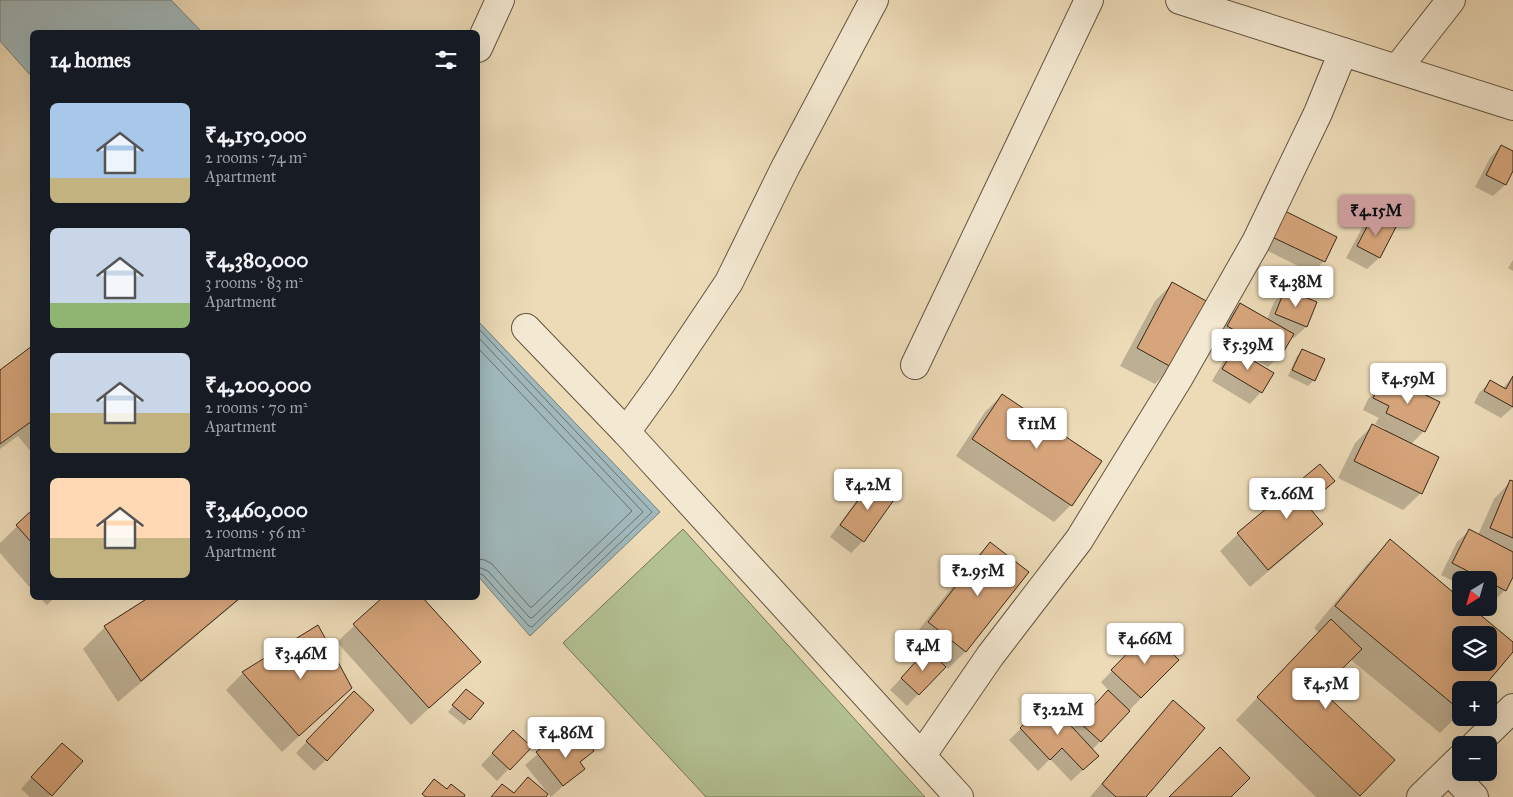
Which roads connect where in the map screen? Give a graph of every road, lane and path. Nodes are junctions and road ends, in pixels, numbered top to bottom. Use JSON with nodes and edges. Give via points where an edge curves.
{"nodes":[{"id":1,"x":500,"y":0,"type":"edge"},
{"id":2,"x":874,"y":0,"type":"edge"},
{"id":3,"x":1089,"y":0,"type":"edge"},
{"id":4,"x":1180,"y":0,"type":"edge"},
{"id":5,"x":1451,"y":0,"type":"edge"},
{"id":6,"x":480,"y":44,"type":"edge"},
{"id":7,"x":1343,"y":52,"type":"junction"},
{"id":8,"x":1397,"y":69,"type":"junction"},
{"id":9,"x":1513,"y":106,"type":"edge"},
{"id":10,"x":526,"y":328,"type":"dead end"},
{"id":11,"x":915,"y":365,"type":"dead end"},
{"id":12,"x":626,"y":432,"type":"junction"},
{"id":13,"x":1513,"y":708,"type":"edge"},
{"id":14,"x":1484,"y":736,"type":"edge"},
{"id":15,"x":922,"y":755,"type":"junction"},
{"id":16,"x":1452,"y":767,"type":"edge"},
{"id":17,"x":1459,"y":781,"type":"edge"},
{"id":18,"x":959,"y":797,"type":"edge"},
{"id":19,"x":1420,"y":797,"type":"edge"},
{"id":20,"x":1474,"y":797,"type":"edge"}],
"edges":[{"from":1,"to":6,"type":"street"},
{"from":2,"to":12,"type":"street","via":[[729,282]]},
{"from":3,"to":11,"type":"street"},
{"from":4,"to":7,"type":"street"},
{"from":5,"to":8,"type":"street"},
{"from":7,"to":8,"type":"street"},
{"from":7,"to":15,"type":"street","via":[[1256,242],[1178,379],[1079,540],[990,656]]},
{"from":8,"to":9,"type":"street"},
{"from":10,"to":12,"type":"street"},
{"from":12,"to":15,"type":"street"},
{"from":13,"to":14,"type":"street"},
{"from":15,"to":18,"type":"street"},
{"from":16,"to":19,"type":"street"},
{"from":17,"to":20,"type":"street"}]}
